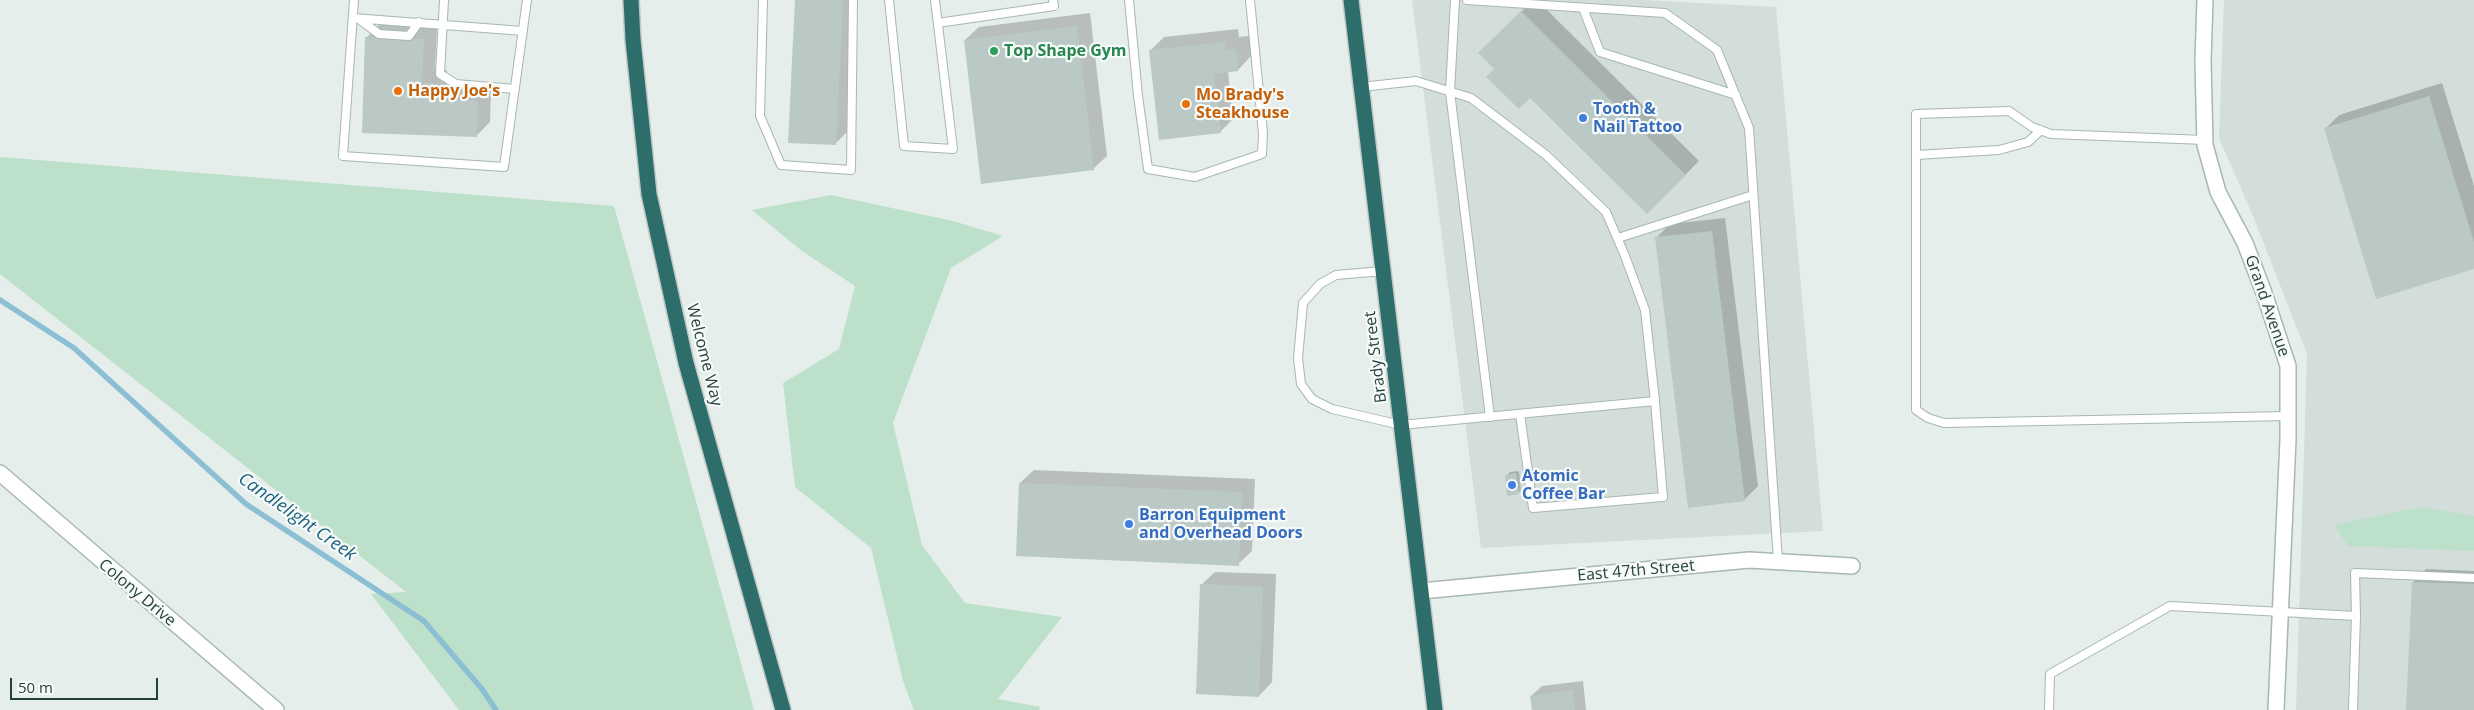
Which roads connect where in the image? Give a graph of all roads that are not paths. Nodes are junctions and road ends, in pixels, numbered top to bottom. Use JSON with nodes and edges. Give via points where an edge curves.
{"nodes":[{"id":1,"x":354,"y":0,"type":"edge"},
{"id":2,"x":444,"y":0,"type":"edge"},
{"id":3,"x":527,"y":0,"type":"edge"},
{"id":4,"x":631,"y":0,"type":"edge"},
{"id":5,"x":763,"y":0,"type":"edge"},
{"id":6,"x":853,"y":0,"type":"edge"},
{"id":7,"x":889,"y":0,"type":"edge"},
{"id":8,"x":935,"y":0,"type":"edge"},
{"id":9,"x":1053,"y":0,"type":"edge"},
{"id":10,"x":1129,"y":0,"type":"edge"},
{"id":11,"x":1250,"y":0,"type":"edge"},
{"id":12,"x":1351,"y":0,"type":"edge"},
{"id":13,"x":1454,"y":0,"type":"edge"},
{"id":14,"x":1467,"y":0,"type":"edge"},
{"id":15,"x":2205,"y":0,"type":"edge"},
{"id":16,"x":1583,"y":8,"type":"junction"},
{"id":17,"x":355,"y":18,"type":"junction"},
{"id":18,"x":419,"y":22,"type":"junction"},
{"id":19,"x":442,"y":24,"type":"junction"},
{"id":20,"x":938,"y":24,"type":"junction"},
{"id":21,"x":523,"y":31,"type":"junction"},
{"id":22,"x":1361,"y":87,"type":"junction"},
{"id":23,"x":515,"y":89,"type":"junction"},
{"id":24,"x":1450,"y":92,"type":"junction"},
{"id":25,"x":1736,"y":95,"type":"junction"},
{"id":26,"x":2041,"y":130,"type":"junction"},
{"id":27,"x":2205,"y":140,"type":"junction"},
{"id":28,"x":1916,"y":155,"type":"junction"},
{"id":29,"x":1753,"y":195,"type":"junction"},
{"id":30,"x":1618,"y":238,"type":"junction"},
{"id":31,"x":1383,"y":270,"type":"junction"},
{"id":32,"x":1655,"y":401,"type":"junction"},
{"id":33,"x":1520,"y":414,"type":"junction"},
{"id":34,"x":2288,"y":416,"type":"junction"},
{"id":35,"x":1490,"y":417,"type":"junction"},
{"id":36,"x":1401,"y":425,"type":"junction"},
{"id":37,"x":0,"y":473,"type":"edge"},
{"id":38,"x":1778,"y":562,"type":"junction"},
{"id":39,"x":1852,"y":566,"type":"dead end"},
{"id":40,"x":2474,"y":578,"type":"edge"},
{"id":41,"x":1421,"y":591,"type":"junction"},
{"id":42,"x":2281,"y":610,"type":"junction"},
{"id":43,"x":2356,"y":616,"type":"junction"},
{"id":44,"x":276,"y":710,"type":"edge"},
{"id":45,"x":783,"y":710,"type":"edge"},
{"id":46,"x":1435,"y":710,"type":"edge"},
{"id":47,"x":2049,"y":710,"type":"edge"},
{"id":48,"x":2276,"y":710,"type":"edge"},
{"id":49,"x":2353,"y":710,"type":"edge"}],
"edges":[{"from":1,"to":17,"type":"lane"},
{"from":2,"to":19,"type":"lane"},
{"from":3,"to":21,"type":"lane"},
{"from":4,"to":45,"type":"highway","name":"Welcome Way","via":[[632,40],[650,194],[686,363]]},
{"from":5,"to":6,"type":"lane","via":[[760,116],[781,165],[851,170]]},
{"from":7,"to":20,"type":"lane","via":[[904,146],[953,149]]},
{"from":8,"to":20,"type":"lane"},
{"from":9,"to":20,"type":"lane","via":[[1054,6]]},
{"from":10,"to":11,"type":"lane","via":[[1148,169],[1195,177],[1262,154],[1263,133]]},
{"from":12,"to":22,"type":"highway","name":"Brady Street"},
{"from":13,"to":24,"type":"lane"},
{"from":14,"to":16,"type":"lane"},
{"from":15,"to":27,"type":"street","name":"Grand Avenue","via":[[2202,61]]},
{"from":16,"to":25,"type":"lane","via":[[1600,52]]},
{"from":16,"to":25,"type":"lane","via":[[1665,13],[1718,50]]},
{"from":17,"to":18,"type":"lane"},
{"from":17,"to":18,"type":"lane","via":[[378,34],[409,36]]},
{"from":17,"to":23,"type":"lane","via":[[343,156],[504,167]]},
{"from":18,"to":19,"type":"lane"},
{"from":19,"to":21,"type":"lane"},
{"from":19,"to":23,"type":"lane","via":[[440,74],[456,84]]},
{"from":21,"to":23,"type":"lane"},
{"from":22,"to":24,"type":"lane","via":[[1416,81]]},
{"from":22,"to":31,"type":"highway","name":"Brady Street"},
{"from":24,"to":30,"type":"lane","via":[[1471,98],[1546,156],[1606,212]]},
{"from":24,"to":35,"type":"lane"},
{"from":25,"to":29,"type":"lane","via":[[1749,128]]},
{"from":26,"to":27,"type":"lane","via":[[2051,134]]},
{"from":26,"to":28,"type":"lane","via":[[2028,142],[1999,150]]},
{"from":26,"to":28,"type":"lane","via":[[2009,111],[1916,114]]},
{"from":27,"to":34,"type":"street","name":"Grand Avenue","via":[[2218,192],[2245,244],[2288,366]]},
{"from":28,"to":34,"type":"lane","via":[[1916,410],[1944,423]]},
{"from":29,"to":30,"type":"lane"},
{"from":29,"to":38,"type":"lane"},
{"from":30,"to":32,"type":"lane","via":[[1645,310]]},
{"from":31,"to":36,"type":"highway","name":"Brady Street"},
{"from":31,"to":36,"type":"lane","via":[[1336,275],[1320,284],[1303,303],[1298,358],[1300,384],[1312,399],[1332,410]]},
{"from":32,"to":33,"type":"lane"},
{"from":32,"to":33,"type":"lane","via":[[1663,497],[1533,508]]},
{"from":33,"to":35,"type":"lane"},
{"from":34,"to":42,"type":"street","name":"Grand Avenue"},
{"from":35,"to":36,"type":"lane"},
{"from":36,"to":41,"type":"highway","name":"Brady Street"},
{"from":37,"to":44,"type":"street","name":"Colony Drive"},
{"from":38,"to":39,"type":"street","name":"East 47th Street"},
{"from":38,"to":41,"type":"street","name":"East 47th Street","via":[[1749,560]]},
{"from":40,"to":43,"type":"lane","via":[[2356,573]]},
{"from":41,"to":46,"type":"highway","name":"Brady Street"},
{"from":42,"to":43,"type":"lane"},
{"from":42,"to":47,"type":"lane","via":[[2170,606],[2050,674]]},
{"from":42,"to":48,"type":"street","name":"Grand Avenue"},
{"from":43,"to":49,"type":"lane"}]}
